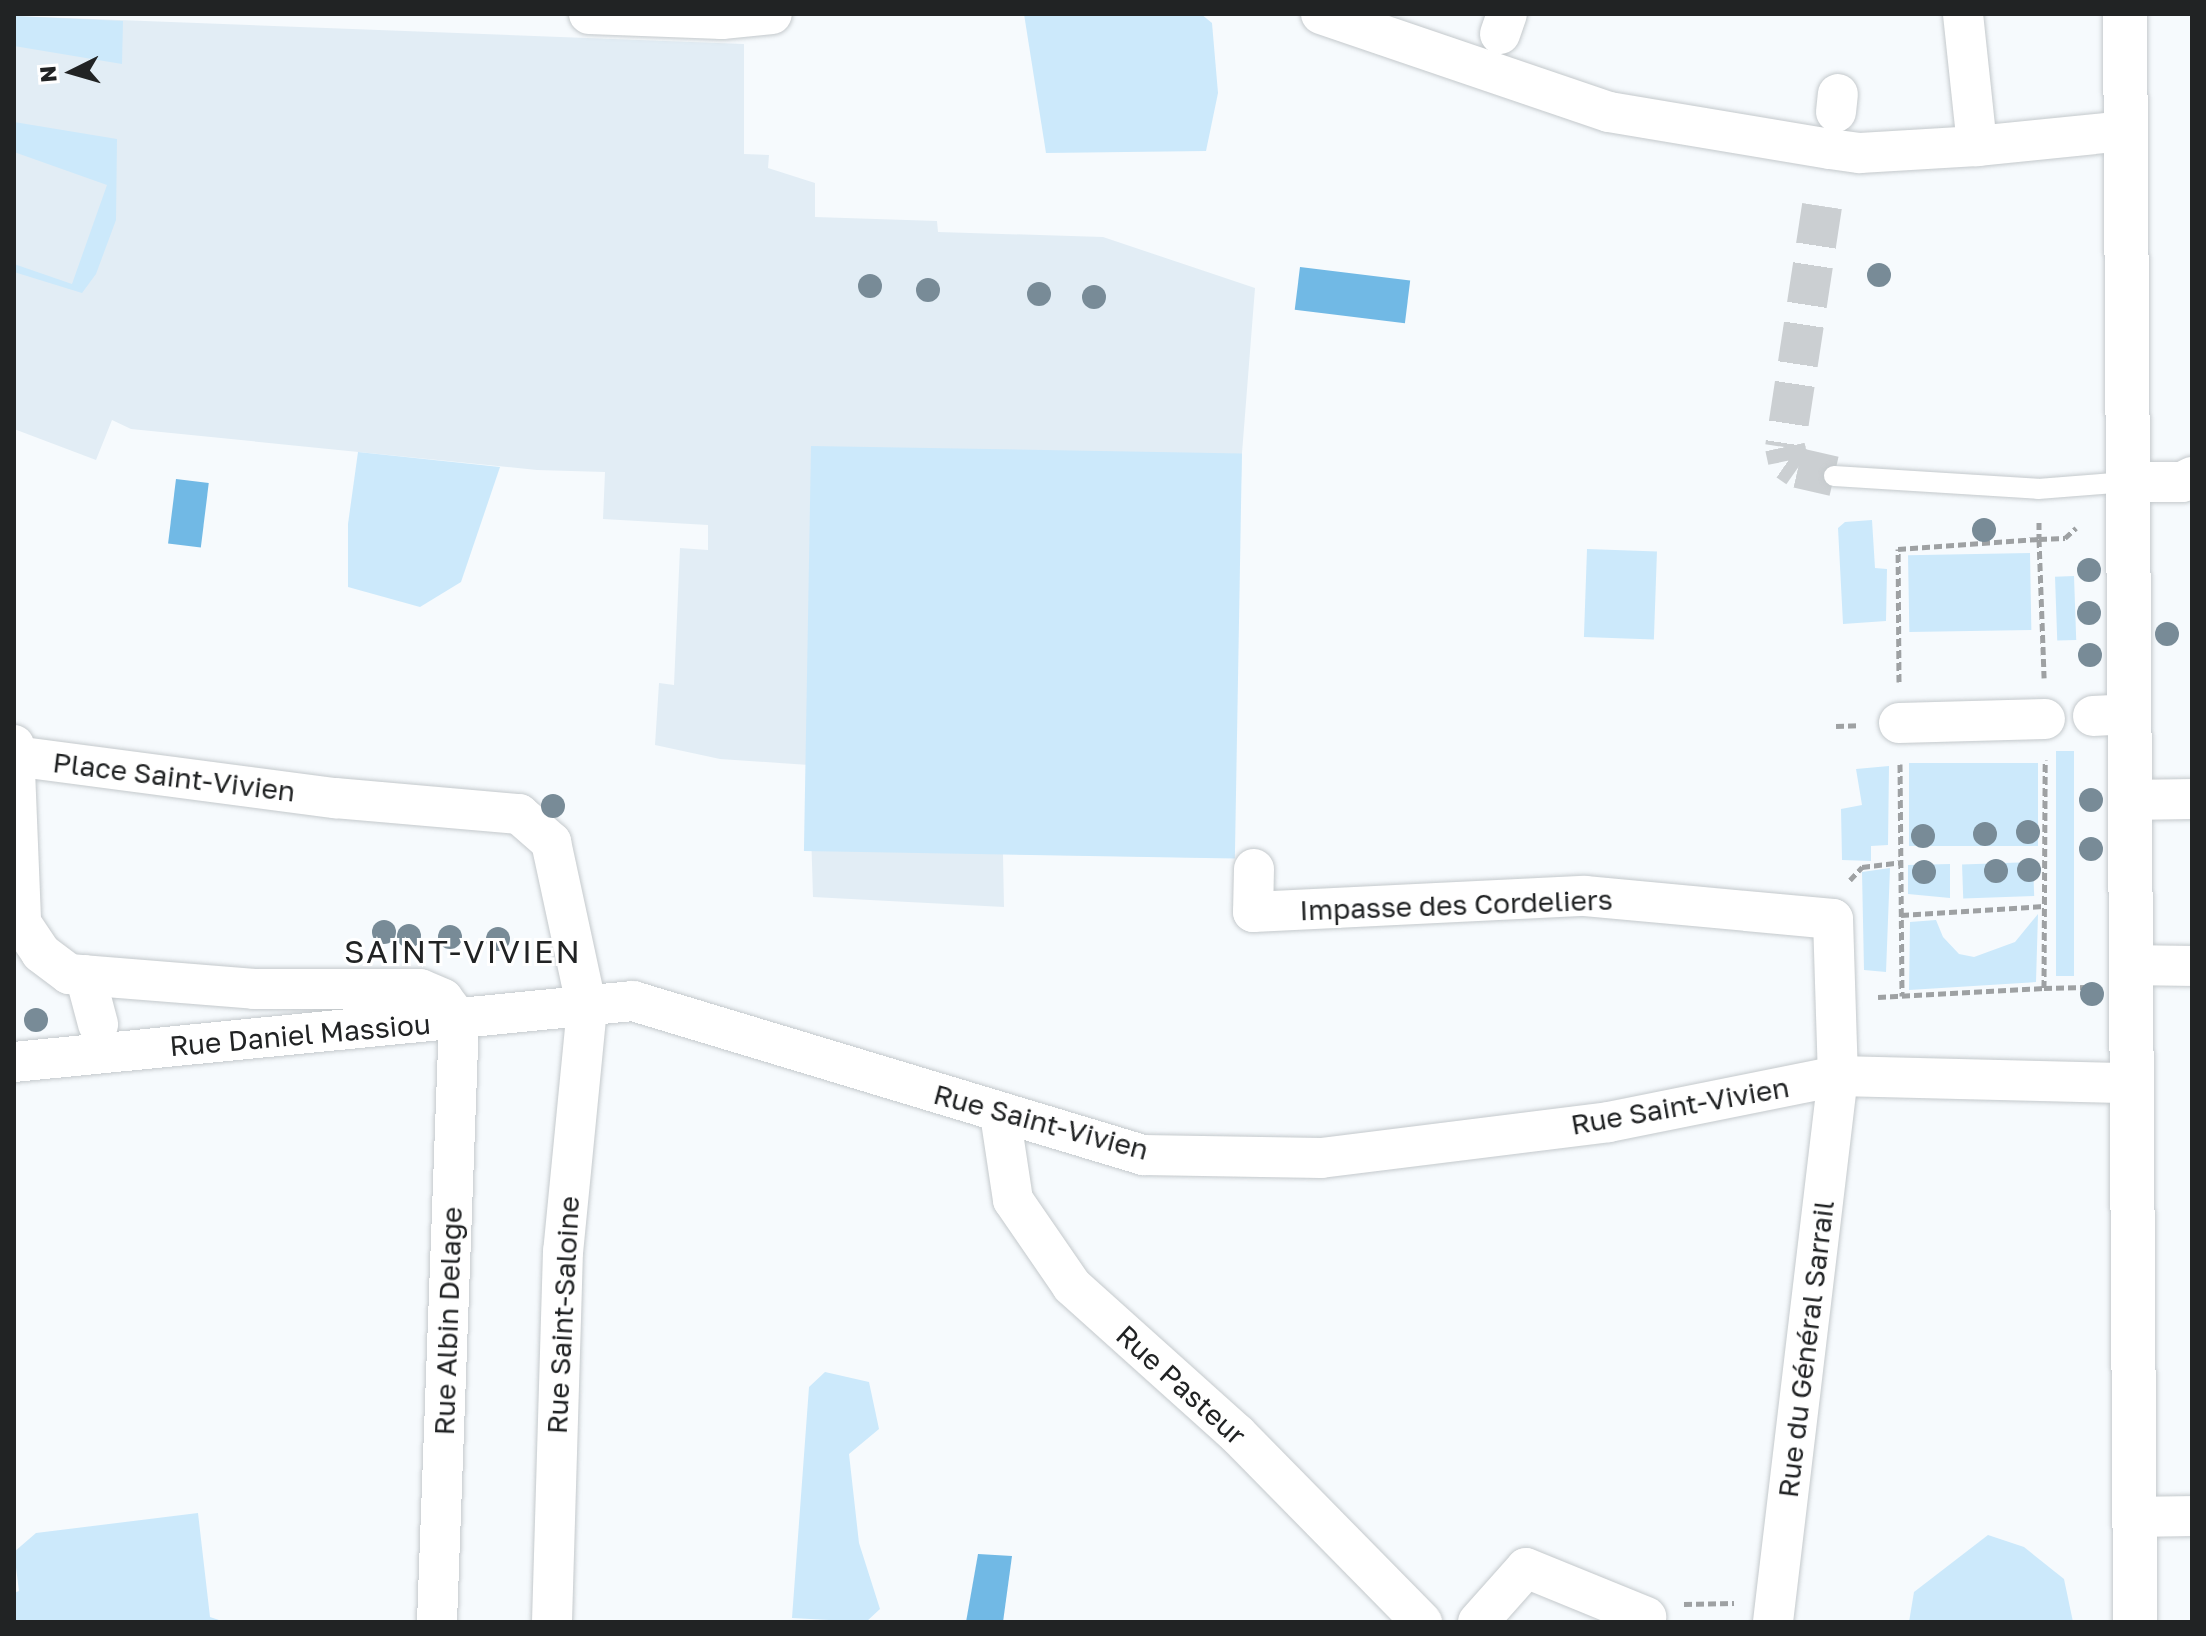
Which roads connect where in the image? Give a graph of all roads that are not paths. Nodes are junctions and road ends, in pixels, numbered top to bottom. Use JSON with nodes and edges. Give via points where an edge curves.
{"nodes":[{"id":1,"x":589,"y":14,"type":"edge"},
{"id":2,"x":772,"y":14,"type":"edge"},
{"id":3,"x":1321,"y":14,"type":"edge"},
{"id":4,"x":1963,"y":14,"type":"edge"},
{"id":5,"x":2125,"y":14,"type":"edge"},
{"id":6,"x":1496,"y":44,"type":"edge"},
{"id":7,"x":2125,"y":131,"type":"junction"},
{"id":8,"x":1977,"y":146,"type":"junction"},
{"id":9,"x":1834,"y":476,"type":"tunnel mouth"},
{"id":10,"x":2192,"y":477,"type":"edge"},
{"id":11,"x":2127,"y":482,"type":"junction"},
{"id":12,"x":2045,"y":719,"type":"road end"},
{"id":13,"x":1899,"y":723,"type":"dead end"},
{"id":14,"x":15,"y":753,"type":"edge"},
{"id":15,"x":2192,"y":799,"type":"edge"},
{"id":16,"x":2129,"y":800,"type":"junction"},
{"id":17,"x":1254,"y":869,"type":"dead end"},
{"id":18,"x":2130,"y":965,"type":"junction"},
{"id":19,"x":2192,"y":966,"type":"edge"},
{"id":20,"x":85,"y":975,"type":"junction"},
{"id":21,"x":587,"y":1008,"type":"junction"},
{"id":22,"x":459,"y":1020,"type":"junction"},
{"id":23,"x":98,"y":1024,"type":"dead end"},
{"id":24,"x":14,"y":1062,"type":"edge"},
{"id":25,"x":1838,"y":1076,"type":"junction"},
{"id":26,"x":2131,"y":1083,"type":"junction"},
{"id":27,"x":1000,"y":1114,"type":"junction"},
{"id":28,"x":2192,"y":1516,"type":"edge"},
{"id":29,"x":2134,"y":1517,"type":"junction"},
{"id":30,"x":1646,"y":1617,"type":"dead end"},
{"id":31,"x":437,"y":1622,"type":"edge"},
{"id":32,"x":552,"y":1622,"type":"edge"},
{"id":33,"x":1422,"y":1622,"type":"edge"},
{"id":34,"x":1478,"y":1622,"type":"edge"},
{"id":35,"x":1773,"y":1622,"type":"edge"},
{"id":36,"x":2135,"y":1622,"type":"edge"}],
"edges":[{"from":1,"to":2,"type":"street","via":[[722,19]]},
{"from":3,"to":6,"type":"street"},
{"from":4,"to":8,"type":"street"},
{"from":5,"to":7,"type":"main road"},
{"from":6,"to":8,"type":"street","via":[[1609,112],[1833,134],[1860,153]]},
{"from":7,"to":8,"type":"street"},
{"from":7,"to":11,"type":"main road"},
{"from":9,"to":11,"type":"lane","via":[[2038,489]]},
{"from":10,"to":11,"type":"street","via":[[2182,482]]},
{"from":11,"to":16,"type":"main road","via":[[2111,715]]},
{"from":12,"to":13,"type":"street"},
{"from":14,"to":20,"type":"street","name":"Place Saint-Vivien","via":[[21,923],[41,953],[69,974]]},
{"from":14,"to":21,"type":"street","name":"Place Saint-Vivien","via":[[335,798],[519,814],[551,842]]},
{"from":15,"to":16,"type":"street"},
{"from":16,"to":18,"type":"main road"},
{"from":17,"to":25,"type":"street","name":"Impasse des Cordeliers","via":[[1253,912],[1585,896],[1833,919]]},
{"from":18,"to":19,"type":"street"},
{"from":18,"to":26,"type":"main road"},
{"from":20,"to":22,"type":"street","name":"Place Saint-Vivien","via":[[254,989],[420,989],[443,999]]},
{"from":20,"to":23,"type":"street"},
{"from":21,"to":22,"type":"street","name":"Rue Daniel Massiou"},
{"from":21,"to":27,"type":"street","name":"Rue Saint-Vivien","via":[[633,1001]]},
{"from":21,"to":32,"type":"street","name":"Rue Saint-Saloine","via":[[563,1251]]},
{"from":22,"to":24,"type":"street","name":"Rue Daniel Massiou"},
{"from":22,"to":31,"type":"street","name":"Rue Albin Delage"},
{"from":25,"to":26,"type":"street","name":"Rue Saint-Vivien"},
{"from":25,"to":27,"type":"street","name":"Rue Saint-Vivien","via":[[1609,1122],[1321,1158],[1143,1155]]},
{"from":25,"to":35,"type":"street","name":"Rue du Général Sarrail"},
{"from":26,"to":29,"type":"main road"},
{"from":27,"to":33,"type":"street","name":"Rue Pasteur","via":[[1013,1200],[1072,1286],[1237,1434]]},
{"from":28,"to":29,"type":"street"},
{"from":29,"to":36,"type":"main road"},
{"from":30,"to":34,"type":"street","via":[[1526,1568]]}]}
